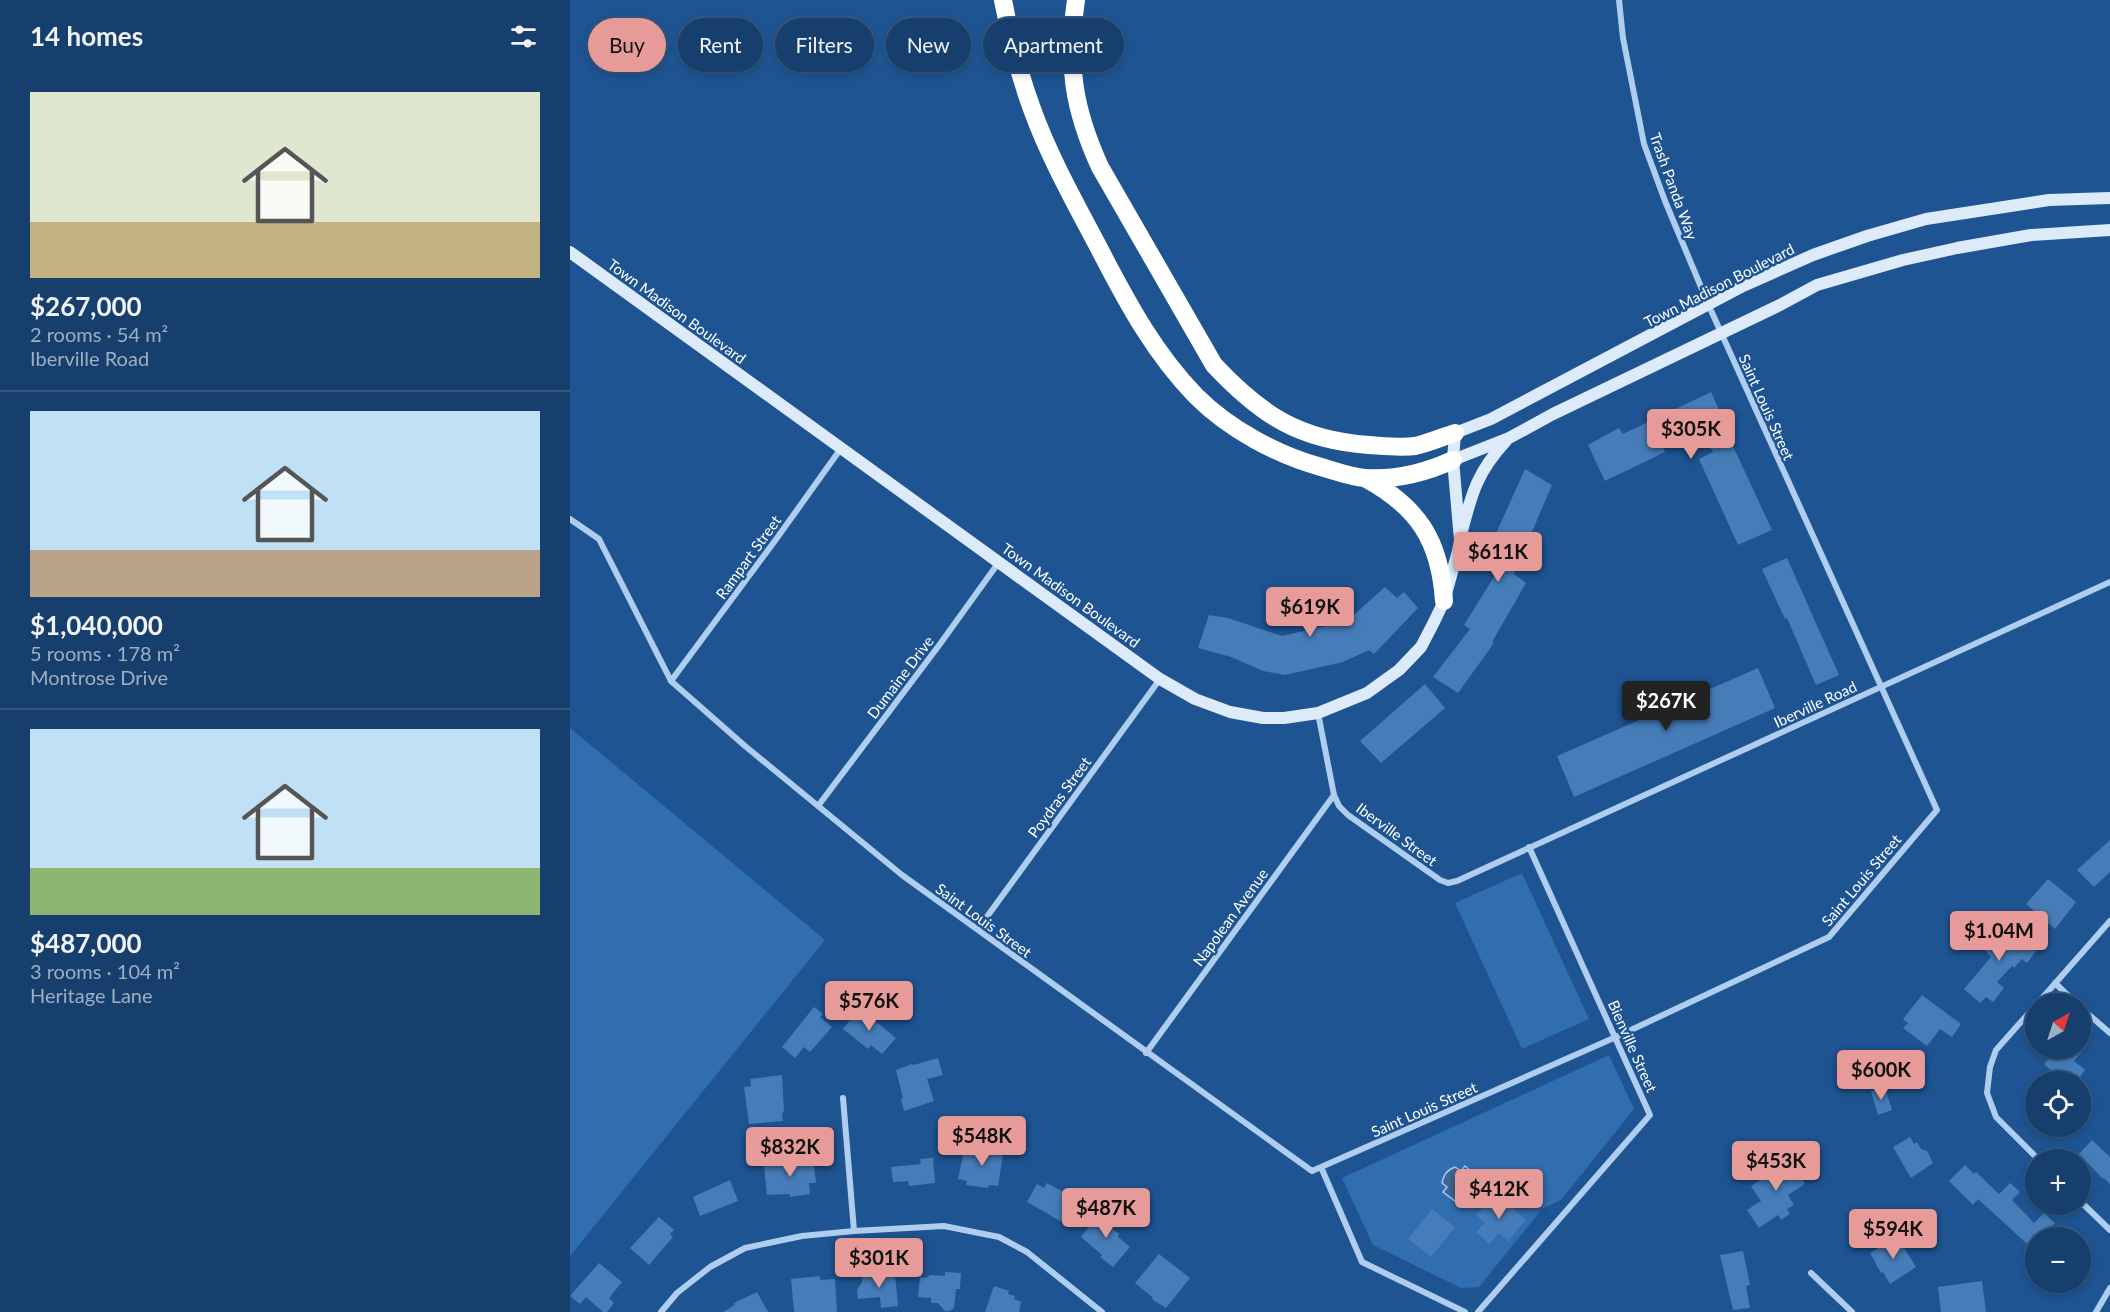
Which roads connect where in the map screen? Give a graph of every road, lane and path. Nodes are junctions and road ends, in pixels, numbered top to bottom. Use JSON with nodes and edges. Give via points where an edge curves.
{"nodes":[{"id":1,"x":1003,"y":0,"type":"edge"},
{"id":2,"x":1076,"y":0,"type":"edge"},
{"id":3,"x":1619,"y":0,"type":"edge"},
{"id":4,"x":2110,"y":198,"type":"edge"},
{"id":5,"x":2110,"y":230,"type":"edge"},
{"id":6,"x":570,"y":252,"type":"edge"},
{"id":7,"x":1709,"y":306,"type":"junction"},
{"id":8,"x":1721,"y":334,"type":"junction"},
{"id":9,"x":1455,"y":433,"type":"junction"},
{"id":10,"x":1509,"y":438,"type":"junction"},
{"id":11,"x":842,"y":447,"type":"junction"},
{"id":12,"x":1453,"y":460,"type":"junction"},
{"id":13,"x":1365,"y":478,"type":"junction"},
{"id":14,"x":570,"y":519,"type":"edge"},
{"id":15,"x":1460,"y":540,"type":"junction"},
{"id":16,"x":999,"y":561,"type":"junction"},
{"id":17,"x":2110,"y":582,"type":"edge"},
{"id":18,"x":1444,"y":601,"type":"junction"},
{"id":19,"x":1160,"y":678,"type":"junction"},
{"id":20,"x":671,"y":681,"type":"junction"},
{"id":21,"x":1880,"y":687,"type":"junction"},
{"id":22,"x":1318,"y":713,"type":"junction"},
{"id":23,"x":1334,"y":795,"type":"junction"},
{"id":24,"x":818,"y":806,"type":"junction"},
{"id":25,"x":1529,"y":848,"type":"junction"},
{"id":26,"x":2110,"y":921,"type":"edge"},
{"id":27,"x":978,"y":929,"type":"junction"},
{"id":28,"x":2055,"y":983,"type":"junction"},
{"id":29,"x":2046,"y":993,"type":"edge"},
{"id":30,"x":2065,"y":993,"type":"edge"},
{"id":31,"x":2025,"y":1017,"type":"edge"},
{"id":32,"x":2091,"y":1017,"type":"edge"},
{"id":33,"x":2110,"y":1033,"type":"edge"},
{"id":34,"x":1616,"y":1037,"type":"junction"},
{"id":35,"x":1146,"y":1053,"type":"junction"},
{"id":36,"x":843,"y":1098,"type":"dead end"},
{"id":37,"x":2028,"y":1149,"type":"edge"},
{"id":38,"x":1320,"y":1167,"type":"junction"},
{"id":39,"x":2091,"y":1212,"type":"edge"},
{"id":40,"x":2110,"y":1230,"type":"edge"},
{"id":41,"x":854,"y":1231,"type":"junction"},
{"id":42,"x":1810,"y":1273,"type":"dead end"},
{"id":43,"x":2110,"y":1288,"type":"edge"},
{"id":44,"x":661,"y":1312,"type":"edge"},
{"id":45,"x":1102,"y":1312,"type":"edge"},
{"id":46,"x":1465,"y":1312,"type":"edge"},
{"id":47,"x":1478,"y":1312,"type":"edge"},
{"id":48,"x":1852,"y":1312,"type":"edge"},
{"id":49,"x":2096,"y":1312,"type":"edge"}],
"edges":[{"from":1,"to":13,"type":"highway","via":[[1014,53],[1058,171],[1133,313],[1162,356],[1197,396],[1227,422],[1305,463]]},
{"from":2,"to":9,"type":"highway","via":[[1071,54],[1089,144],[1214,365],[1264,412],[1312,435],[1350,444],[1415,446]]},
{"from":3,"to":7,"type":"street","name":"Trash Panda Way","via":[[1644,144]]},
{"from":4,"to":7,"type":"main road","name":"Town Madison Boulevard","via":[[2049,200],[1926,219],[1813,255]]},
{"from":5,"to":8,"type":"main road","via":[[2031,235],[1904,260],[1817,285]]},
{"from":6,"to":11,"type":"main road","name":"Town Madison Boulevard"},
{"from":7,"to":8,"type":"street","name":"Trash Panda Way"},
{"from":7,"to":9,"type":"main road","name":"Town Madison Boulevard"},
{"from":8,"to":10,"type":"main road"},
{"from":8,"to":21,"type":"street","name":"Saint Louis Street"},
{"from":9,"to":12,"type":"main road","name":"Town Madison Boulevard"},
{"from":10,"to":12,"type":"main road"},
{"from":10,"to":15,"type":"main road","via":[[1490,458],[1475,486]]},
{"from":11,"to":16,"type":"main road","name":"Town Madison Boulevard"},
{"from":11,"to":20,"type":"street","name":"Rampart Street"},
{"from":12,"to":13,"type":"highway","via":[[1429,471]]},
{"from":12,"to":15,"type":"main road","name":"Town Madison Boulevard"},
{"from":13,"to":18,"type":"highway","via":[[1396,497],[1424,527],[1438,560]]},
{"from":14,"to":20,"type":"street","name":"Saint Louis Street","via":[[599,540]]},
{"from":15,"to":18,"type":"main road","name":"Town Madison Boulevard"},
{"from":16,"to":19,"type":"main road","name":"Town Madison Boulevard"},
{"from":16,"to":24,"type":"street","name":"Dumaine Drive"},
{"from":17,"to":21,"type":"street","name":"Iberville Road"},
{"from":18,"to":22,"type":"main road","name":"Town Madison Boulevard","via":[[1421,647],[1399,670],[1367,693]]},
{"from":19,"to":22,"type":"main road","name":"Town Madison Boulevard","via":[[1195,699],[1230,712],[1263,718]]},
{"from":19,"to":27,"type":"street","name":"Poydras Street"},
{"from":20,"to":24,"type":"street","name":"Saint Louis Street"},
{"from":21,"to":25,"type":"street","name":"Iberville Road"},
{"from":21,"to":34,"type":"street","name":"Saint Louis Street","via":[[1937,810],[1829,937]]},
{"from":22,"to":23,"type":"street","name":"Iberville Street"},
{"from":23,"to":25,"type":"street","name":"Iberville Street","via":[[1348,815],[1448,883]]},
{"from":23,"to":35,"type":"street","name":"Napolean Avenue"},
{"from":24,"to":27,"type":"street","name":"Saint Louis Street","via":[[902,875]]},
{"from":25,"to":34,"type":"street","name":"Bienville Street"},
{"from":26,"to":28,"type":"street"},
{"from":27,"to":35,"type":"street","name":"Saint Louis Street"},
{"from":28,"to":29,"type":"street"},
{"from":28,"to":30,"type":"street"},
{"from":31,"to":37,"type":"street","via":[[1996,1050],[1988,1093],[1996,1117]]},
{"from":32,"to":33,"type":"street"},
{"from":34,"to":38,"type":"street","name":"Saint Louis Street"},
{"from":34,"to":47,"type":"street","name":"Bienville Street","via":[[1650,1115]]},
{"from":35,"to":38,"type":"street","name":"Saint Louis Street","via":[[1303,1166],[1312,1171]]},
{"from":36,"to":41,"type":"street"},
{"from":38,"to":46,"type":"street","via":[[1362,1262]]},
{"from":39,"to":40,"type":"street"},
{"from":41,"to":44,"type":"street","via":[[746,1248],[710,1266]]},
{"from":41,"to":45,"type":"street","via":[[944,1226],[999,1237],[1027,1252]]},
{"from":42,"to":48,"type":"street"},
{"from":43,"to":49,"type":"street"}]}
